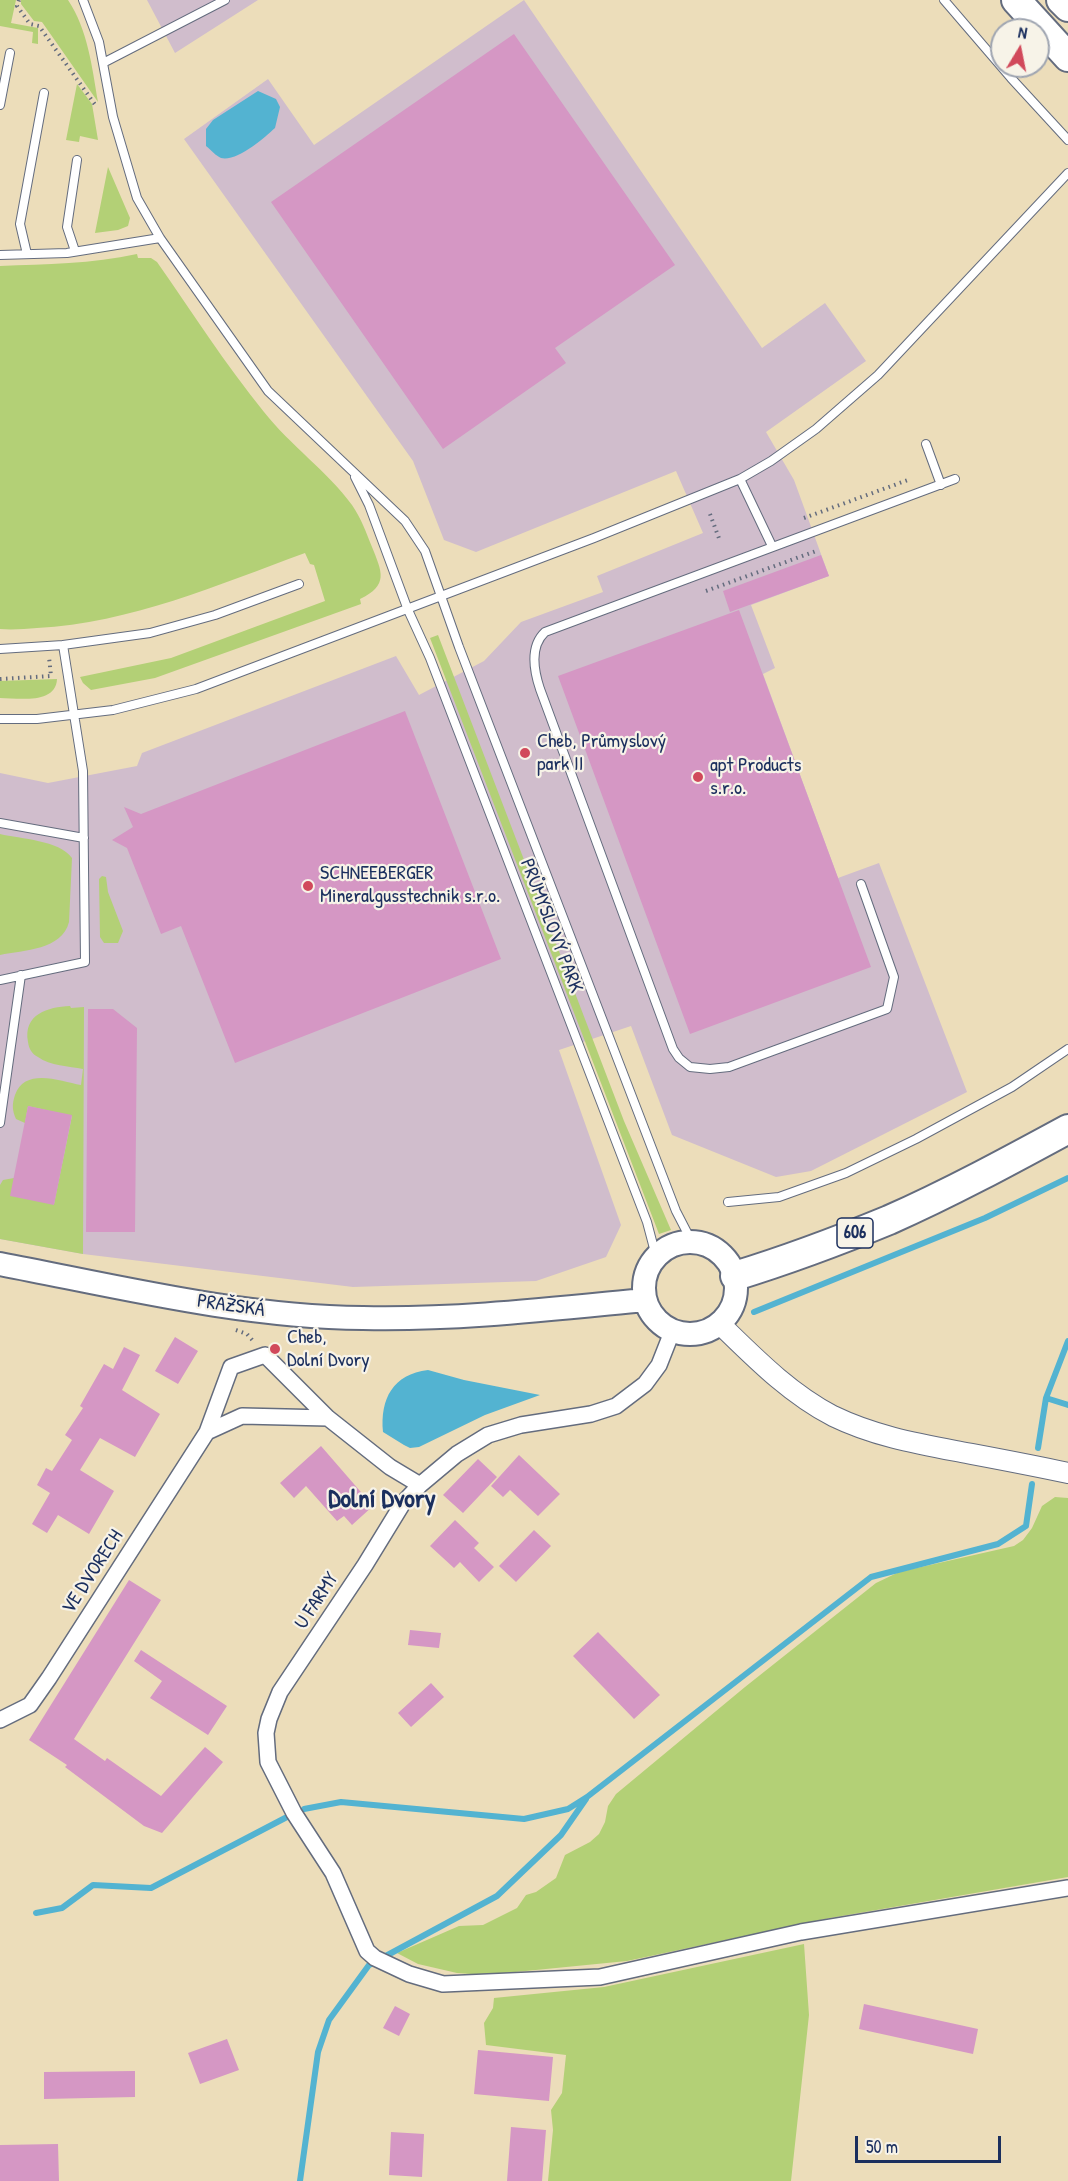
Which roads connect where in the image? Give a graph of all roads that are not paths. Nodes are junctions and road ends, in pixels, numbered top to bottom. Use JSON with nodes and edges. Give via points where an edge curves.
{"nodes":[{"id":1,"x":83,"y":0,"type":"edge"},
{"id":2,"x":225,"y":0,"type":"edge"},
{"id":3,"x":944,"y":0,"type":"edge"},
{"id":4,"x":1016,"y":0,"type":"edge"},
{"id":5,"x":1061,"y":0,"type":"edge"},
{"id":6,"x":1068,"y":8,"type":"edge"},
{"id":7,"x":10,"y":53,"type":"dead end"},
{"id":8,"x":1068,"y":57,"type":"edge"},
{"id":9,"x":103,"y":63,"type":"junction"},
{"id":10,"x":44,"y":93,"type":"dead end"},
{"id":11,"x":0,"y":105,"type":"edge"},
{"id":12,"x":1068,"y":140,"type":"edge"},
{"id":13,"x":77,"y":160,"type":"dead end"},
{"id":14,"x":1068,"y":173,"type":"edge"},
{"id":15,"x":160,"y":238,"type":"junction"},
{"id":16,"x":75,"y":251,"type":"junction"},
{"id":17,"x":27,"y":254,"type":"junction"},
{"id":18,"x":0,"y":255,"type":"edge"},
{"id":19,"x":926,"y":444,"type":"dead end"},
{"id":20,"x":352,"y":471,"type":"junction"},
{"id":21,"x":740,"y":479,"type":"junction"},
{"id":22,"x":956,"y":479,"type":"dead end"},
{"id":23,"x":941,"y":485,"type":"junction"},
{"id":24,"x":772,"y":546,"type":"junction"},
{"id":25,"x":299,"y":584,"type":"dead end"},
{"id":26,"x":441,"y":597,"type":"junction"},
{"id":27,"x":408,"y":610,"type":"junction"},
{"id":28,"x":63,"y":645,"type":"junction"},
{"id":29,"x":0,"y":650,"type":"edge"},
{"id":30,"x":74,"y":715,"type":"junction"},
{"id":31,"x":0,"y":719,"type":"edge"},
{"id":32,"x":0,"y":823,"type":"edge"},
{"id":33,"x":84,"y":838,"type":"junction"},
{"id":34,"x":861,"y":884,"type":"dead end"},
{"id":35,"x":21,"y":975,"type":"junction"},
{"id":36,"x":0,"y":980,"type":"edge"},
{"id":37,"x":1068,"y":1049,"type":"edge"},
{"id":38,"x":0,"y":1123,"type":"edge"},
{"id":39,"x":1068,"y":1130,"type":"edge"},
{"id":40,"x":728,"y":1202,"type":"dead end"},
{"id":41,"x":692,"y":1242,"type":"junction"},
{"id":42,"x":656,"y":1256,"type":"junction"},
{"id":43,"x":0,"y":1264,"type":"edge"},
{"id":44,"x":735,"y":1276,"type":"junction"},
{"id":45,"x":644,"y":1300,"type":"junction"},
{"id":46,"x":720,"y":1324,"type":"junction"},
{"id":47,"x":672,"y":1332,"type":"junction"},
{"id":48,"x":328,"y":1418,"type":"junction"},
{"id":49,"x":207,"y":1432,"type":"junction"},
{"id":50,"x":1068,"y":1473,"type":"edge"},
{"id":51,"x":420,"y":1485,"type":"junction"},
{"id":52,"x":0,"y":1720,"type":"edge"},
{"id":53,"x":1068,"y":1888,"type":"edge"}],
"edges":[{"from":1,"to":9,"type":"lane","name":"PRŮMYSLOVÝ PARK"},
{"from":2,"to":9,"type":"lane"},
{"from":3,"to":12,"type":"lane"},
{"from":4,"to":8,"type":"highway"},
{"from":5,"to":6,"type":"highway"},
{"from":7,"to":11,"type":"lane"},
{"from":9,"to":15,"type":"lane","name":"PRŮMYSLOVÝ PARK","via":[[137,198]]},
{"from":10,"to":17,"type":"lane","via":[[20,224]]},
{"from":13,"to":16,"type":"lane","via":[[67,227]]},
{"from":14,"to":21,"type":"lane","via":[[878,375],[816,429]]},
{"from":15,"to":16,"type":"lane"},
{"from":15,"to":20,"type":"lane","name":"PRŮMYSLOVÝ PARK","via":[[268,391]]},
{"from":16,"to":17,"type":"lane"},
{"from":17,"to":18,"type":"lane"},
{"from":19,"to":23,"type":"lane"},
{"from":20,"to":26,"type":"lane","name":"PRŮMYSLOVÝ PARK","via":[[405,521],[424,551]]},
{"from":20,"to":27,"type":"lane","name":"PRŮMYSLOVÝ PARK","via":[[369,505]]},
{"from":21,"to":24,"type":"lane"},
{"from":21,"to":26,"type":"lane"},
{"from":22,"to":23,"type":"lane"},
{"from":23,"to":24,"type":"lane"},
{"from":24,"to":34,"type":"lane","via":[[545,633],[536,642],[537,680],[673,1049],[684,1064],[699,1069],[729,1066],[888,1009],[894,977]]},
{"from":25,"to":28,"type":"lane","via":[[215,615],[150,633]]},
{"from":26,"to":27,"type":"lane"},
{"from":26,"to":41,"type":"lane","name":"PRŮMYSLOVÝ PARK","via":[[675,1212]]},
{"from":27,"to":30,"type":"lane","via":[[154,702]]},
{"from":27,"to":42,"type":"lane","name":"PRŮMYSLOVÝ PARK","via":[[430,658],[647,1222]]},
{"from":28,"to":29,"type":"lane"},
{"from":28,"to":30,"type":"lane"},
{"from":30,"to":31,"type":"lane"},
{"from":30,"to":33,"type":"lane","via":[[83,771]]},
{"from":32,"to":33,"type":"lane"},
{"from":33,"to":35,"type":"lane","via":[[85,962]]},
{"from":35,"to":36,"type":"lane"},
{"from":35,"to":38,"type":"lane"},
{"from":37,"to":40,"type":"lane","via":[[1012,1087],[846,1173],[779,1197]]},
{"from":39,"to":44,"type":"highway","number":"606","via":[[890,1220]]},
{"from":41,"to":42,"type":"main road","via":[[672,1245]]},
{"from":41,"to":44,"type":"main road","via":[[719,1252]]},
{"from":42,"to":45,"type":"main road","via":[[644,1277]]},
{"from":43,"to":45,"type":"main road","name":"PRAŽSKÁ","via":[[253,1310],[362,1318],[471,1315]]},
{"from":44,"to":46,"type":"main road","via":[[734,1302]]},
{"from":45,"to":47,"type":"main road","via":[[650,1314]]},
{"from":46,"to":47,"type":"main road","via":[[697,1334]]},
{"from":46,"to":50,"type":"street","via":[[804,1398],[857,1427],[899,1440]]},
{"from":47,"to":51,"type":"street","name":"U FARMY","via":[[659,1365],[645,1384],[615,1406],[488,1435],[457,1454]]},
{"from":48,"to":49,"type":"street","via":[[242,1416]]},
{"from":48,"to":49,"type":"street","name":"VE DVORECH","via":[[265,1355],[231,1367]]},
{"from":48,"to":51,"type":"street","name":"VE DVORECH","via":[[390,1467]]},
{"from":49,"to":52,"type":"street","name":"VE DVORECH","via":[[30,1705]]},
{"from":51,"to":53,"type":"street","name":"U FARMY","via":[[403,1503],[280,1692],[269,1719],[268,1762],[274,1776],[333,1873],[367,1951],[375,1958],[443,1984],[600,1977],[801,1932]]}]}
